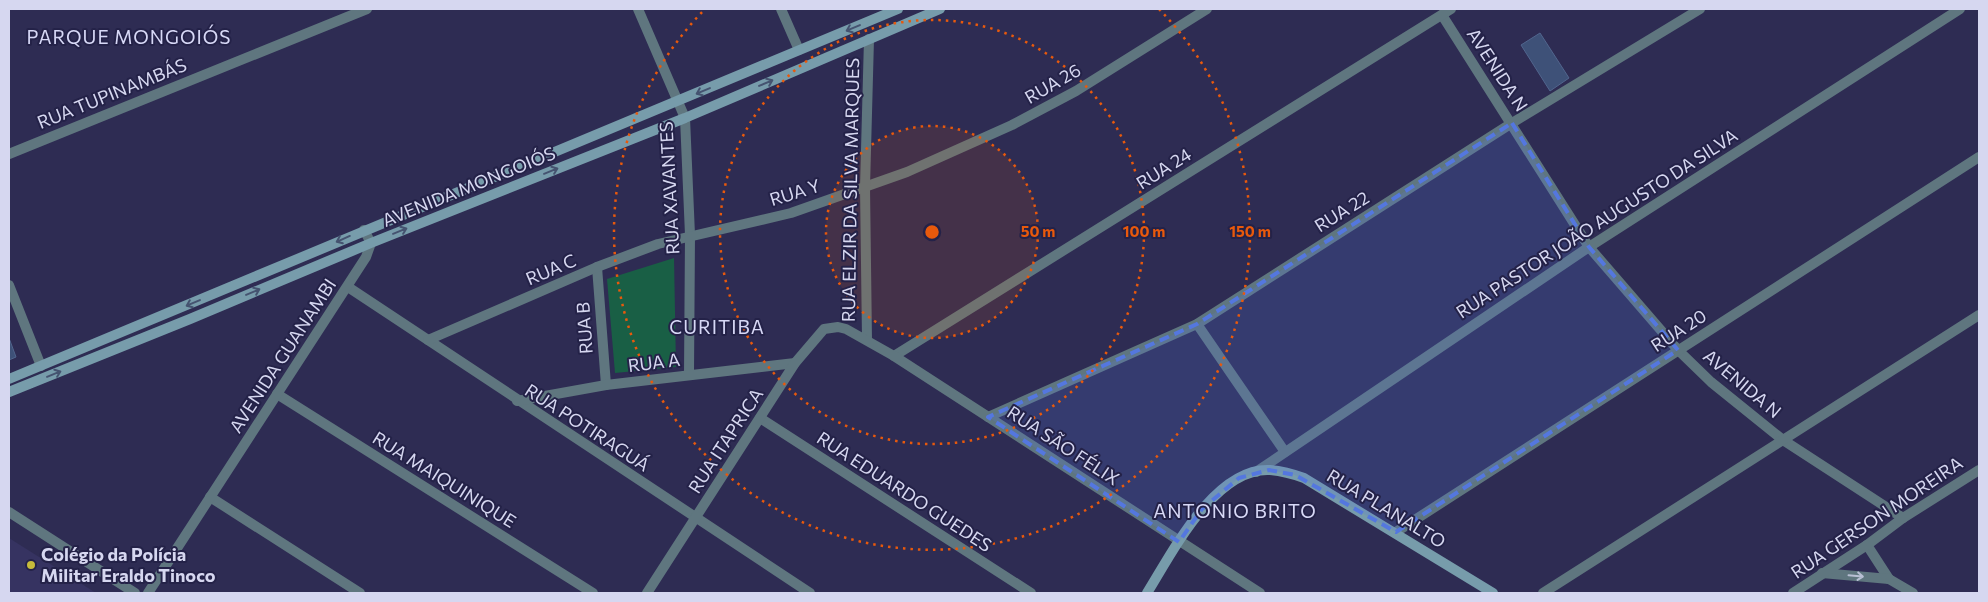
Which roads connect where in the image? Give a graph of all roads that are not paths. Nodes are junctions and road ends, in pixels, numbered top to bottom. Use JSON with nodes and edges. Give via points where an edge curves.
{"nodes":[{"id":1,"x":367,"y":9,"type":"edge"},
{"id":2,"x":638,"y":9,"type":"edge"},
{"id":3,"x":781,"y":9,"type":"edge"},
{"id":4,"x":898,"y":9,"type":"edge"},
{"id":5,"x":940,"y":9,"type":"edge"},
{"id":6,"x":1207,"y":9,"type":"edge"},
{"id":7,"x":1700,"y":9,"type":"edge"},
{"id":8,"x":1960,"y":9,"type":"edge"},
{"id":9,"x":1447,"y":12,"type":"edge"},
{"id":10,"x":869,"y":39,"type":"junction"},
{"id":11,"x":800,"y":50,"type":"junction"},
{"id":12,"x":679,"y":102,"type":"junction"},
{"id":13,"x":685,"y":118,"type":"junction"},
{"id":14,"x":1512,"y":123,"type":"junction"},
{"id":15,"x":9,"y":154,"type":"edge"},
{"id":16,"x":1979,"y":157,"type":"edge"},
{"id":17,"x":907,"y":172,"type":"joint"},
{"id":18,"x":865,"y":187,"type":"junction"},
{"id":19,"x":364,"y":230,"type":"junction"},
{"id":20,"x":690,"y":235,"type":"junction"},
{"id":21,"x":371,"y":243,"type":"junction"},
{"id":22,"x":1589,"y":247,"type":"junction"},
{"id":23,"x":597,"y":268,"type":"junction"},
{"id":24,"x":9,"y":285,"type":"edge"},
{"id":25,"x":348,"y":287,"type":"junction"},
{"id":26,"x":1979,"y":316,"type":"edge"},
{"id":27,"x":1196,"y":324,"type":"junction"},
{"id":28,"x":846,"y":329,"type":"joint"},
{"id":29,"x":428,"y":340,"type":"junction"},
{"id":30,"x":867,"y":340,"type":"junction"},
{"id":31,"x":1678,"y":350,"type":"junction"},
{"id":32,"x":894,"y":356,"type":"junction"},
{"id":33,"x":795,"y":363,"type":"junction"},
{"id":34,"x":41,"y":366,"type":"junction"},
{"id":35,"x":689,"y":374,"type":"junction"},
{"id":36,"x":9,"y":379,"type":"edge"},
{"id":37,"x":606,"y":385,"type":"junction"},
{"id":38,"x":9,"y":392,"type":"edge"},
{"id":39,"x":277,"y":394,"type":"junction"},
{"id":40,"x":517,"y":402,"type":"junction"},
{"id":41,"x":988,"y":416,"type":"junction"},
{"id":42,"x":760,"y":418,"type":"junction"},
{"id":43,"x":1783,"y":440,"type":"junction"},
{"id":44,"x":1285,"y":452,"type":"junction"},
{"id":45,"x":1979,"y":470,"type":"edge"},
{"id":46,"x":1256,"y":472,"type":"junction"},
{"id":47,"x":210,"y":497,"type":"junction"},
{"id":48,"x":9,"y":512,"type":"edge"},
{"id":49,"x":1903,"y":518,"type":"junction"},
{"id":50,"x":696,"y":519,"type":"junction"},
{"id":51,"x":1396,"y":532,"type":"junction"},
{"id":52,"x":1179,"y":542,"type":"junction"},
{"id":53,"x":1867,"y":546,"type":"junction"},
{"id":54,"x":1822,"y":573,"type":"junction"},
{"id":55,"x":1889,"y":579,"type":"junction"},
{"id":56,"x":135,"y":593,"type":"edge"},
{"id":57,"x":148,"y":593,"type":"edge"},
{"id":58,"x":360,"y":593,"type":"edge"},
{"id":59,"x":593,"y":593,"type":"edge"},
{"id":60,"x":647,"y":593,"type":"edge"},
{"id":61,"x":810,"y":593,"type":"edge"},
{"id":62,"x":1031,"y":593,"type":"edge"},
{"id":63,"x":1147,"y":593,"type":"edge"},
{"id":64,"x":1260,"y":593,"type":"edge"},
{"id":65,"x":1494,"y":593,"type":"edge"},
{"id":66,"x":1543,"y":593,"type":"edge"},
{"id":67,"x":1793,"y":593,"type":"edge"},
{"id":68,"x":1913,"y":593,"type":"edge"}],
"edges":[{"from":1,"to":15,"type":"street","name":"RUA TUPINAMBÁS"},
{"from":2,"to":12,"type":"street","name":"RUA XAVANTES"},
{"from":3,"to":11,"type":"street"},
{"from":4,"to":11,"type":"street","name":"AVENIDA MONGOIÓS","one_way":true},
{"from":5,"to":10,"type":"street","name":"AVENIDA MONGOIÓS"},
{"from":6,"to":17,"type":"street","name":"RUA 26","via":[[1076,91],[1020,121]]},
{"from":7,"to":14,"type":"street","name":"RUA 22"},
{"from":8,"to":22,"type":"street","name":"RUA PASTOR JOÃO AUGUSTO DA SILVA"},
{"from":9,"to":14,"type":"street","name":"AVENIDA N"},
{"from":9,"to":32,"type":"street","name":"RUA 24"},
{"from":13,"to":10,"type":"street","name":"AVENIDA MONGOIÓS","one_way":true},
{"from":10,"to":18,"type":"street","name":"RUA ELZIR DA SILVA MARQUES"},
{"from":11,"to":12,"type":"street","name":"AVENIDA MONGOIÓS","one_way":true},
{"from":12,"to":13,"type":"street","name":"RUA XAVANTES"},
{"from":12,"to":19,"type":"street","name":"AVENIDA MONGOIÓS"},
{"from":13,"to":20,"type":"street","name":"RUA XAVANTES"},
{"from":21,"to":13,"type":"street","name":"AVENIDA MONGOIÓS","one_way":true},
{"from":14,"to":22,"type":"street","name":"AVENIDA N"},
{"from":14,"to":27,"type":"street","name":"RUA 22"},
{"from":16,"to":31,"type":"street","name":"RUA 20"},
{"from":17,"to":18,"type":"street","name":"RUA Y"},
{"from":18,"to":20,"type":"street","name":"RUA Y","via":[[791,213]]},
{"from":18,"to":30,"type":"street","name":"RUA ELZIR DA SILVA MARQUES"},
{"from":19,"to":21,"type":"street"},
{"from":19,"to":34,"type":"street","name":"AVENIDA MONGOIÓS","one_way":true},
{"from":20,"to":23,"type":"street","name":"RUA C"},
{"from":20,"to":35,"type":"street","name":"RUA XAVANTES"},
{"from":21,"to":25,"type":"street","name":"AVENIDA GUANAMBI"},
{"from":38,"to":21,"type":"street","name":"AVENIDA MONGOIÓS","one_way":true},
{"from":22,"to":31,"type":"street","name":"AVENIDA N"},
{"from":22,"to":44,"type":"street","name":"RUA PASTOR JOÃO AUGUSTO DA SILVA"},
{"from":23,"to":29,"type":"street","name":"RUA C"},
{"from":23,"to":37,"type":"street","name":"RUA B"},
{"from":24,"to":34,"type":"street"},
{"from":25,"to":29,"type":"street","name":"RUA POTIRAGUÁ"},
{"from":25,"to":39,"type":"street","name":"AVENIDA GUANAMBI"},
{"from":26,"to":43,"type":"street"},
{"from":27,"to":41,"type":"street","name":"RUA 22"},
{"from":27,"to":44,"type":"street"},
{"from":28,"to":30,"type":"street","name":"RUA SÃO FÉLIX"},
{"from":28,"to":33,"type":"street","name":"RUA ITAPRICA","via":[[824,329]]},
{"from":29,"to":40,"type":"street","name":"RUA POTIRAGUÁ"},
{"from":30,"to":32,"type":"street","name":"RUA SÃO FÉLIX"},
{"from":31,"to":43,"type":"street","name":"AVENIDA N","via":[[1711,382]]},
{"from":31,"to":51,"type":"street","name":"RUA 20"},
{"from":32,"to":41,"type":"street","name":"RUA SÃO FÉLIX"},
{"from":33,"to":35,"type":"street","name":"RUA A"},
{"from":33,"to":42,"type":"street","name":"RUA ITAPRICA"},
{"from":34,"to":36,"type":"street","name":"AVENIDA MONGOIÓS"},
{"from":35,"to":37,"type":"street","name":"RUA A"},
{"from":37,"to":40,"type":"street","name":"RUA A"},
{"from":39,"to":47,"type":"street","name":"AVENIDA GUANAMBI"},
{"from":39,"to":59,"type":"street","name":"RUA MAIQUINIQUE"},
{"from":40,"to":50,"type":"street","name":"RUA POTIRAGUÁ"},
{"from":41,"to":52,"type":"street","name":"RUA SÃO FÉLIX"},
{"from":42,"to":50,"type":"street","name":"RUA ITAPRICA"},
{"from":42,"to":62,"type":"street","name":"RUA EDUARDO GUEDES"},
{"from":43,"to":49,"type":"street","name":"AVENIDA N"},
{"from":43,"to":66,"type":"street"},
{"from":44,"to":46,"type":"street","name":"RUA PASTOR JOÃO AUGUSTO DA SILVA"},
{"from":45,"to":49,"type":"street","name":"RUA GERSON MOREIRA"},
{"from":46,"to":51,"type":"street","name":"RUA PLANALTO","via":[[1270,470],[1304,478]]},
{"from":46,"to":52,"type":"street","via":[[1224,488],[1202,509]]},
{"from":47,"to":57,"type":"street","name":"AVENIDA GUANAMBI"},
{"from":47,"to":58,"type":"street"},
{"from":48,"to":56,"type":"street"},
{"from":49,"to":53,"type":"street","name":"RUA GERSON MOREIRA"},
{"from":50,"to":60,"type":"street","name":"RUA ITAPRICA"},
{"from":50,"to":61,"type":"street","name":"RUA POTIRAGUÁ"},
{"from":51,"to":65,"type":"street","name":"RUA PLANALTO"},
{"from":52,"to":63,"type":"street"},
{"from":52,"to":64,"type":"street","name":"RUA SÃO FÉLIX"},
{"from":53,"to":54,"type":"street","name":"RUA GERSON MOREIRA"},
{"from":53,"to":55,"type":"street"},
{"from":54,"to":55,"type":"street","one_way":true},
{"from":54,"to":67,"type":"street","name":"RUA GERSON MOREIRA"},
{"from":55,"to":68,"type":"street"}]}
